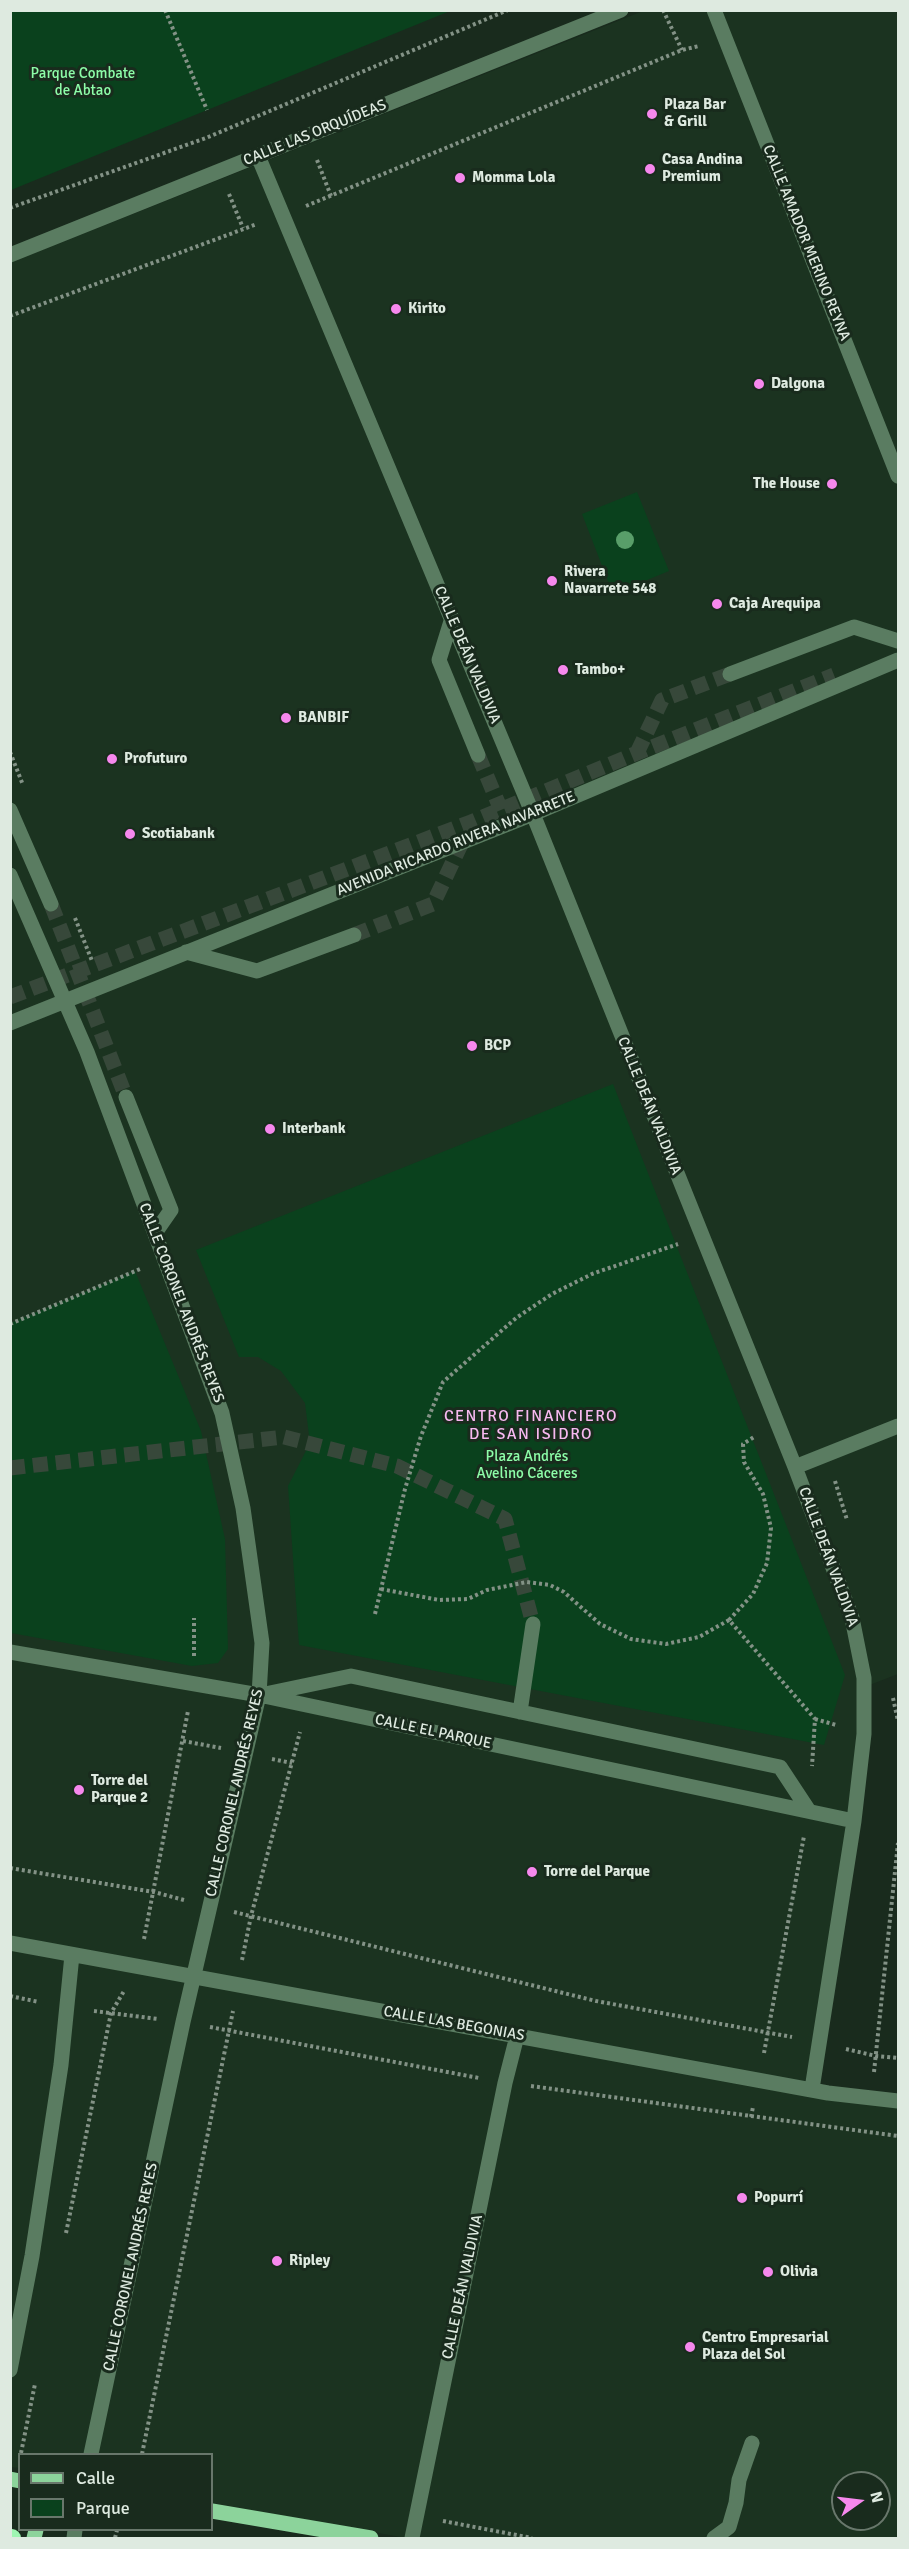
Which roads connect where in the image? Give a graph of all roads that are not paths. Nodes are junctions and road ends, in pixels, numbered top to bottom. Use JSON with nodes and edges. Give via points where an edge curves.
{"nodes":[{"id":1,"x":621,"y":10,"type":"edge"},
{"id":2,"x":714,"y":10,"type":"edge"},
{"id":3,"x":258,"y":156,"type":"junction"},
{"id":4,"x":10,"y":255,"type":"edge"},
{"id":5,"x":898,"y":476,"type":"edge"},
{"id":6,"x":452,"y":618,"type":"junction"},
{"id":7,"x":898,"y":641,"type":"edge"},
{"id":8,"x":898,"y":660,"type":"edge"},
{"id":9,"x":730,"y":674,"type":"tunnel mouth"},
{"id":10,"x":478,"y":755,"type":"tunnel mouth"},
{"id":11,"x":10,"y":810,"type":"edge"},
{"id":12,"x":533,"y":814,"type":"junction"},
{"id":13,"x":10,"y":874,"type":"edge"},
{"id":14,"x":51,"y":904,"type":"tunnel mouth"},
{"id":15,"x":354,"y":935,"type":"tunnel mouth"},
{"id":16,"x":186,"y":952,"type":"junction"},
{"id":17,"x":66,"y":1000,"type":"junction"},
{"id":18,"x":10,"y":1023,"type":"edge"},
{"id":19,"x":126,"y":1097,"type":"tunnel mouth"},
{"id":20,"x":154,"y":1233,"type":"junction"},
{"id":21,"x":898,"y":1426,"type":"edge"},
{"id":22,"x":795,"y":1467,"type":"junction"},
{"id":23,"x":533,"y":1624,"type":"tunnel mouth"},
{"id":24,"x":10,"y":1652,"type":"edge"},
{"id":25,"x":259,"y":1695,"type":"junction"},
{"id":26,"x":520,"y":1712,"type":"junction"},
{"id":27,"x":809,"y":1811,"type":"junction"},
{"id":28,"x":854,"y":1821,"type":"junction"},
{"id":29,"x":10,"y":1943,"type":"edge"},
{"id":30,"x":72,"y":1955,"type":"junction"},
{"id":31,"x":194,"y":1977,"type":"junction"},
{"id":32,"x":517,"y":2036,"type":"junction"},
{"id":33,"x":812,"y":2089,"type":"junction"},
{"id":34,"x":898,"y":2101,"type":"edge"},
{"id":35,"x":10,"y":2370,"type":"edge"},
{"id":36,"x":753,"y":2443,"type":"dead end"},
{"id":37,"x":91,"y":2453,"type":"edge"},
{"id":38,"x":213,"y":2511,"type":"edge"},
{"id":39,"x":731,"y":2532,"type":"edge"},
{"id":40,"x":371,"y":2538,"type":"edge"},
{"id":41,"x":412,"y":2538,"type":"edge"},
{"id":42,"x":714,"y":2538,"type":"edge"}],
"edges":[{"from":1,"to":3,"type":"street","name":"CALLE LAS ORQUÍDEAS"},
{"from":2,"to":5,"type":"street","name":"CALLE AMADOR MERINO REYNA"},
{"from":3,"to":4,"type":"street","name":"CALLE LAS ORQUÍDEAS"},
{"from":3,"to":6,"type":"street","name":"CALLE DEÁN VALDIVIA"},
{"from":6,"to":10,"type":"street","via":[[439,660]]},
{"from":6,"to":12,"type":"street","name":"CALLE DEÁN VALDIVIA"},
{"from":7,"to":9,"type":"street","via":[[854,627]]},
{"from":8,"to":12,"type":"street","name":"AVENIDA RICARDO RIVERA NAVARRETE"},
{"from":11,"to":14,"type":"street"},
{"from":12,"to":16,"type":"street","name":"AVENIDA RICARDO RIVERA NAVARRETE"},
{"from":12,"to":22,"type":"street","name":"CALLE DEÁN VALDIVIA"},
{"from":13,"to":17,"type":"street","name":"CALLE CORONEL ANDRÉS REYES"},
{"from":15,"to":16,"type":"street","via":[[257,971]]},
{"from":16,"to":17,"type":"street","name":"AVENIDA RICARDO RIVERA NAVARRETE"},
{"from":17,"to":18,"type":"street","name":"AVENIDA RICARDO RIVERA NAVARRETE"},
{"from":17,"to":20,"type":"street","name":"CALLE CORONEL ANDRÉS REYES"},
{"from":19,"to":20,"type":"street","via":[[171,1210]]},
{"from":20,"to":25,"type":"street","name":"CALLE CORONEL ANDRÉS REYES","via":[[222,1413],[238,1487],[262,1642]]},
{"from":21,"to":22,"type":"street"},
{"from":22,"to":28,"type":"street","name":"CALLE DEÁN VALDIVIA","via":[[852,1618],[864,1678],[864,1734]]},
{"from":23,"to":26,"type":"street"},
{"from":24,"to":25,"type":"street","name":"CALLE EL PARQUE"},
{"from":25,"to":26,"type":"street","via":[[351,1676]]},
{"from":25,"to":27,"type":"street","name":"CALLE EL PARQUE"},
{"from":25,"to":31,"type":"street","name":"CALLE CORONEL ANDRÉS REYES"},
{"from":26,"to":27,"type":"street","via":[[780,1767]]},
{"from":27,"to":28,"type":"street","name":"CALLE EL PARQUE"},
{"from":28,"to":33,"type":"street","name":"CALLE DEÁN VALDIVIA"},
{"from":29,"to":30,"type":"street","name":"CALLE LAS BEGONIAS"},
{"from":30,"to":31,"type":"street","name":"CALLE LAS BEGONIAS"},
{"from":30,"to":35,"type":"street","via":[[61,2066]]},
{"from":31,"to":32,"type":"street","name":"CALLE LAS BEGONIAS"},
{"from":31,"to":37,"type":"street","name":"CALLE CORONEL ANDRÉS REYES"},
{"from":32,"to":33,"type":"street","name":"CALLE LAS BEGONIAS"},
{"from":32,"to":41,"type":"street","name":"CALLE DEÁN VALDIVIA"},
{"from":33,"to":34,"type":"street","name":"CALLE LAS BEGONIAS"},
{"from":36,"to":39,"type":"street","via":[[739,2480]]},
{"from":38,"to":40,"type":"main road"},
{"from":39,"to":42,"type":"street"}]}
